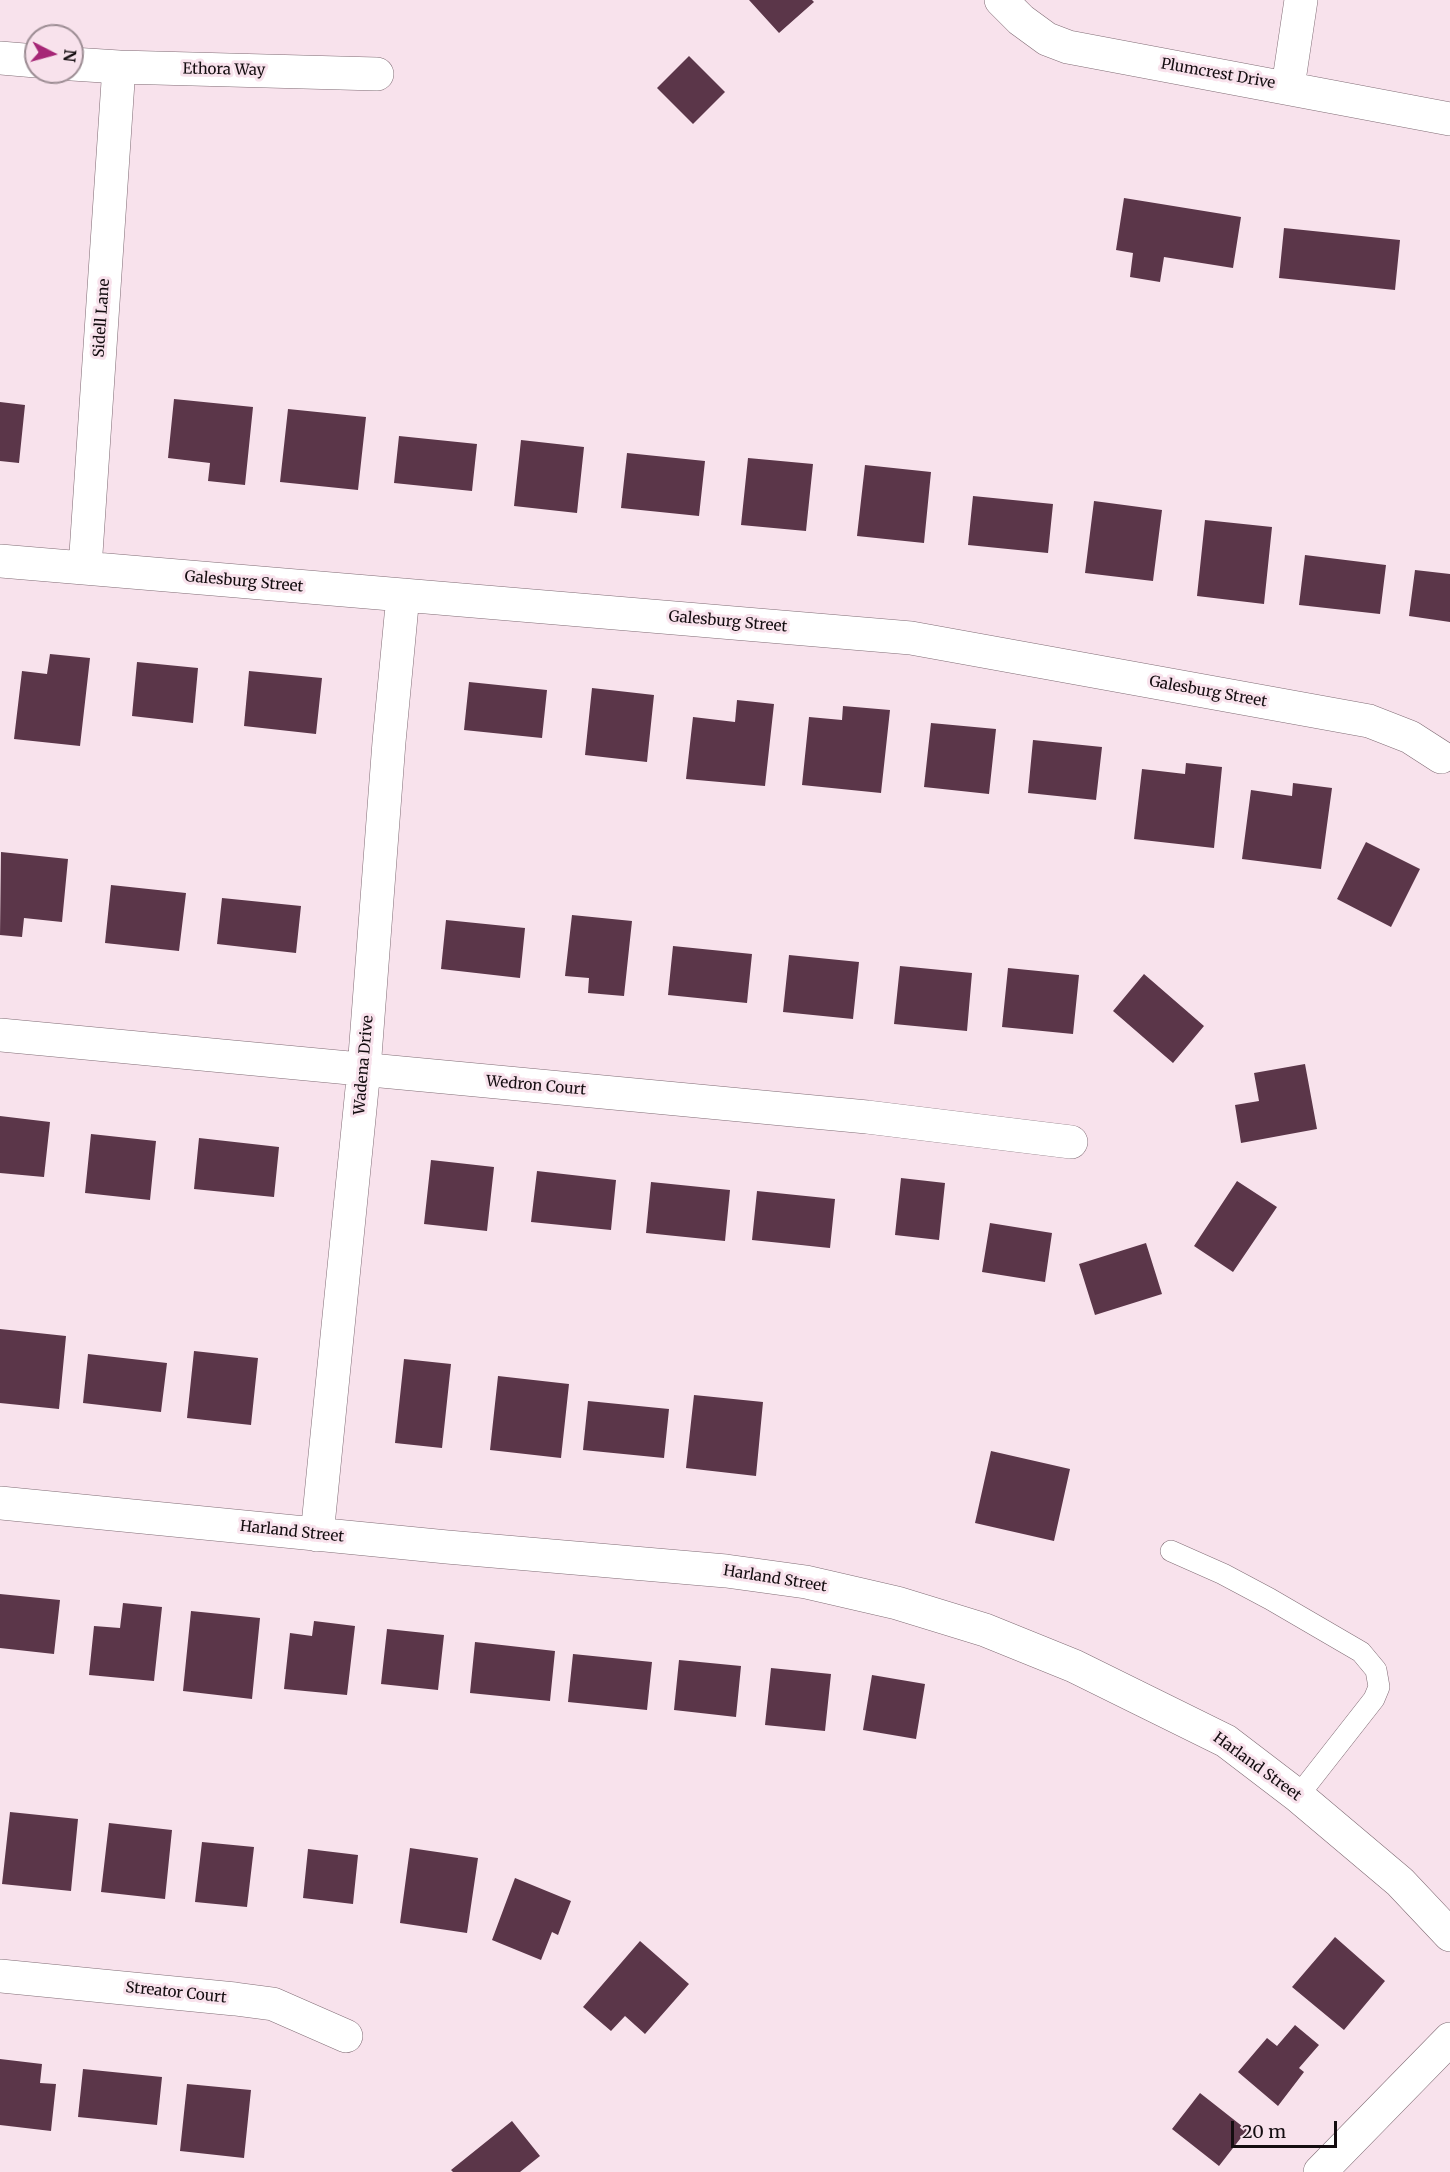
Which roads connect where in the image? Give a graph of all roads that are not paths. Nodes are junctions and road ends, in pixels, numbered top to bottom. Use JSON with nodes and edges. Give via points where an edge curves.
{"nodes":[{"id":1,"x":1001,"y":0,"type":"edge"},
{"id":2,"x":1301,"y":0,"type":"edge"},
{"id":3,"x":0,"y":58,"type":"edge"},
{"id":4,"x":24,"y":60,"type":"edge"},
{"id":5,"x":84,"y":65,"type":"edge"},
{"id":6,"x":119,"y":67,"type":"junction"},
{"id":7,"x":377,"y":74,"type":"dead end"},
{"id":8,"x":1288,"y":87,"type":"junction"},
{"id":9,"x":1450,"y":119,"type":"edge"},
{"id":10,"x":0,"y":561,"type":"edge"},
{"id":11,"x":85,"y":568,"type":"junction"},
{"id":12,"x":403,"y":595,"type":"junction"},
{"id":13,"x":1441,"y":757,"type":"dead end"},
{"id":14,"x":0,"y":1035,"type":"edge"},
{"id":15,"x":364,"y":1069,"type":"junction"},
{"id":16,"x":1071,"y":1142,"type":"dead end"},
{"id":17,"x":0,"y":1503,"type":"edge"},
{"id":18,"x":317,"y":1535,"type":"junction"},
{"id":19,"x":1170,"y":1551,"type":"dead end"},
{"id":20,"x":1298,"y":1796,"type":"junction"},
{"id":21,"x":1450,"y":1935,"type":"edge"},
{"id":22,"x":0,"y":1976,"type":"edge"},
{"id":23,"x":346,"y":2036,"type":"dead end"},
{"id":24,"x":1450,"y":2039,"type":"edge"},
{"id":25,"x":1320,"y":2172,"type":"edge"}],
"edges":[{"from":1,"to":8,"type":"street","name":"Plumcrest Drive","via":[[1047,39],[1068,47]]},
{"from":2,"to":8,"type":"street"},
{"from":3,"to":4,"type":"street"},
{"from":5,"to":6,"type":"street","name":"Ethora Way"},
{"from":6,"to":7,"type":"street","name":"Ethora Way"},
{"from":6,"to":11,"type":"street","name":"Sidell Lane"},
{"from":8,"to":9,"type":"street","name":"Plumcrest Drive"},
{"from":10,"to":11,"type":"street","name":"Galesburg Street"},
{"from":11,"to":12,"type":"street","name":"Galesburg Street"},
{"from":12,"to":13,"type":"street","name":"Galesburg Street","via":[[911,638],[1369,721],[1410,737]]},
{"from":12,"to":15,"type":"street","name":"Wadena Drive"},
{"from":14,"to":15,"type":"street","name":"Wedron Court"},
{"from":15,"to":16,"type":"street","name":"Wedron Court","via":[[867,1117]]},
{"from":15,"to":18,"type":"street","name":"Wadena Drive"},
{"from":17,"to":18,"type":"street","name":"Harland Street"},
{"from":18,"to":20,"type":"street","name":"Harland Street","via":[[726,1571],[806,1582],[897,1603],[985,1630],[1074,1666],[1226,1740]]},
{"from":19,"to":20,"type":"lane","via":[[1280,1605],[1361,1652],[1376,1670],[1379,1688],[1374,1699]]},
{"from":20,"to":21,"type":"street","name":"Harland Street","via":[[1400,1882]]},
{"from":22,"to":23,"type":"street","name":"Streator Court","via":[[273,2004]]},
{"from":24,"to":25,"type":"street"}]}
